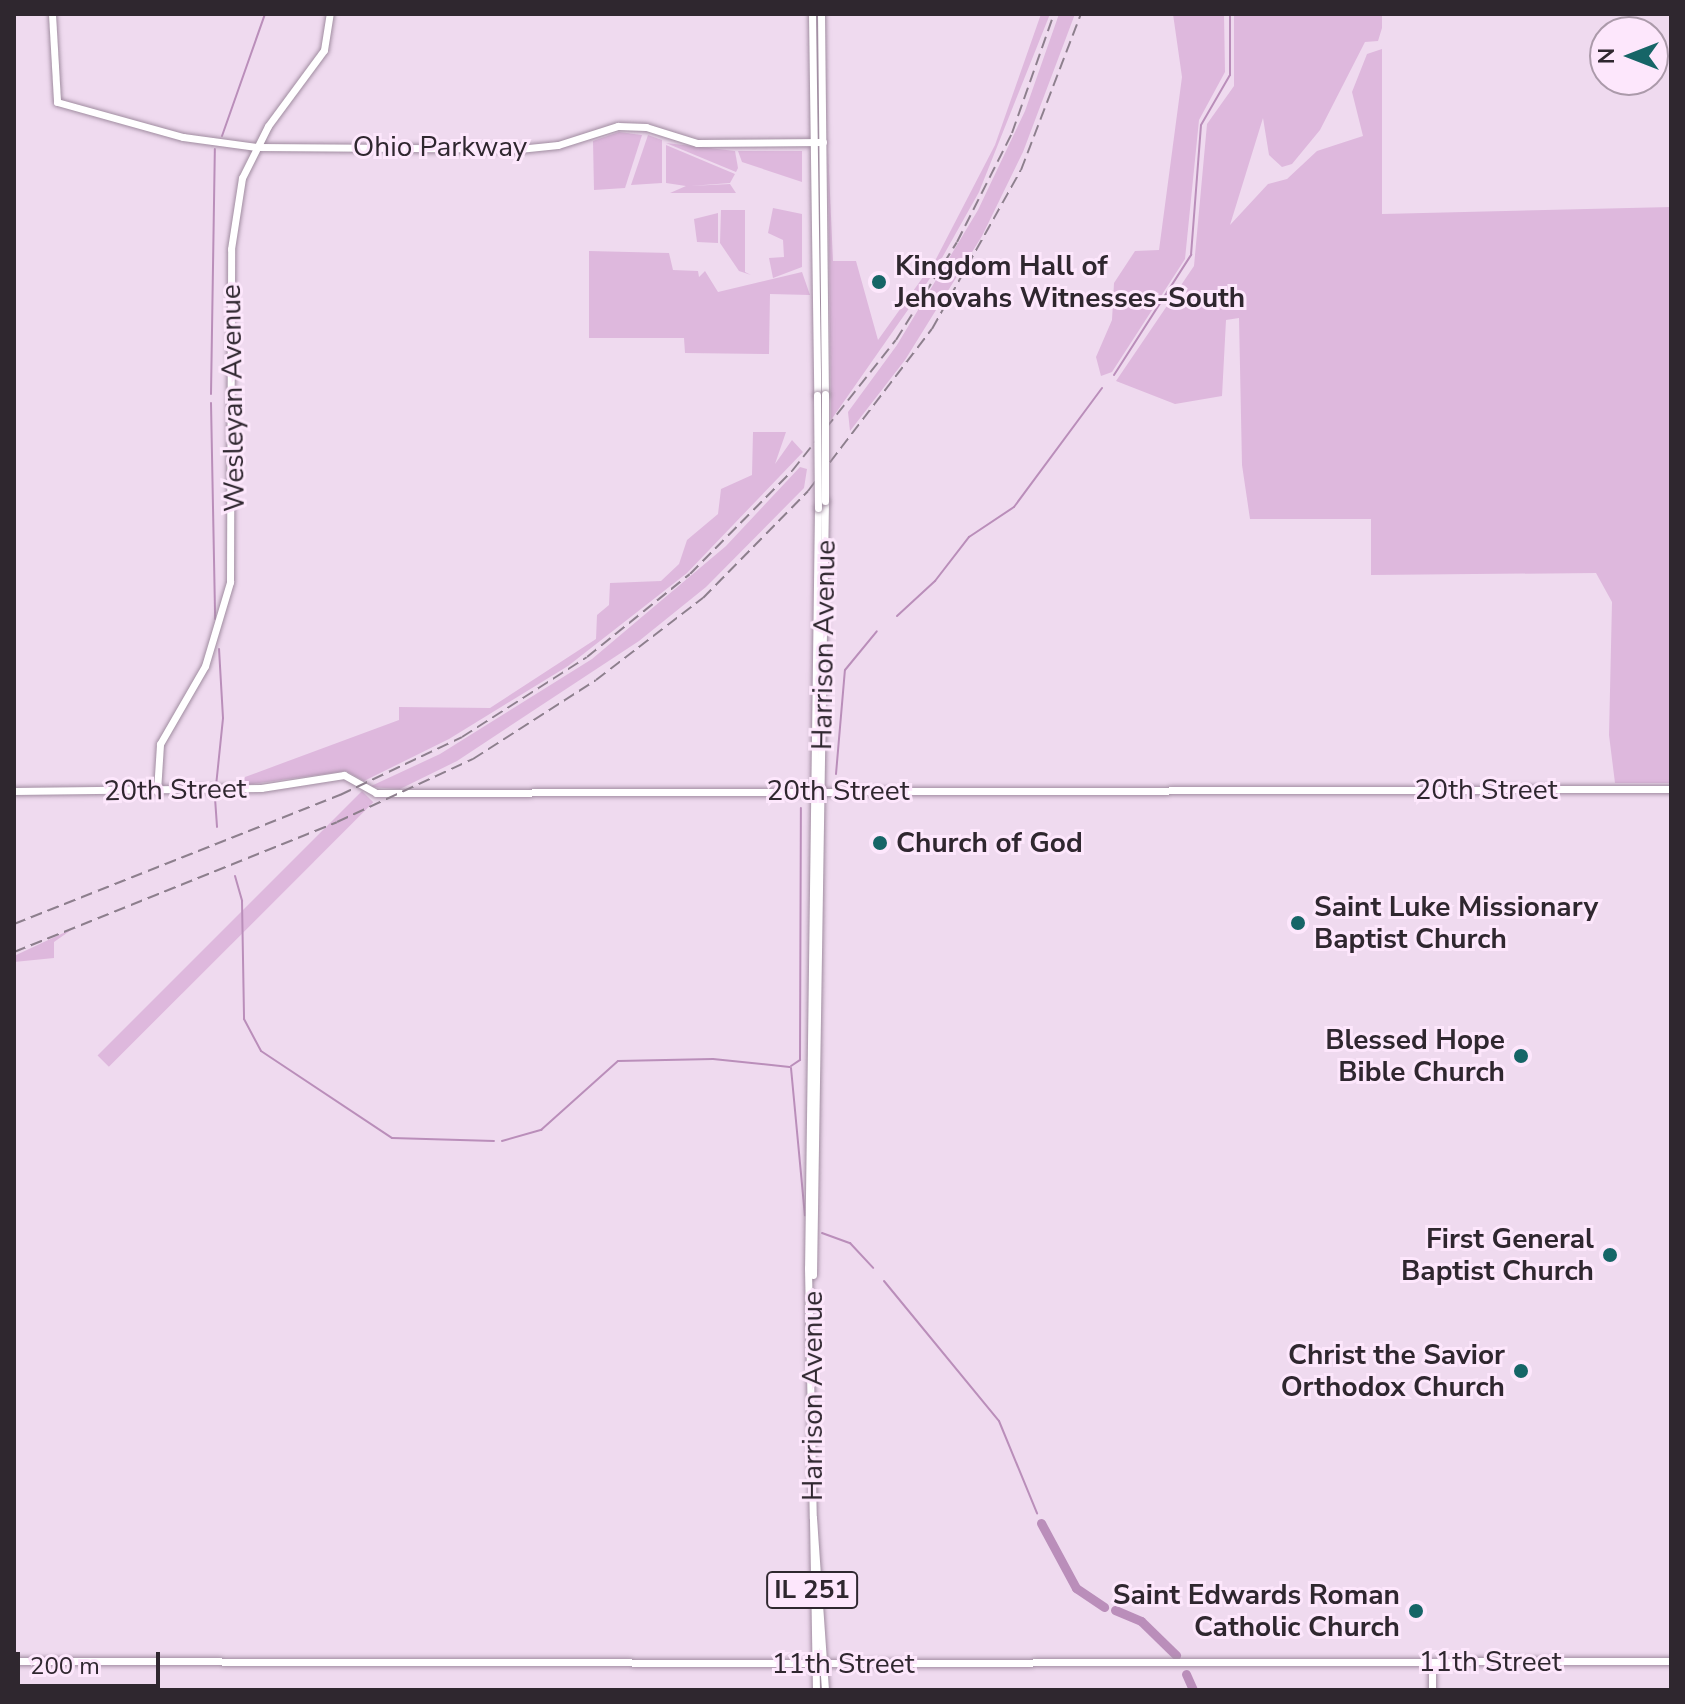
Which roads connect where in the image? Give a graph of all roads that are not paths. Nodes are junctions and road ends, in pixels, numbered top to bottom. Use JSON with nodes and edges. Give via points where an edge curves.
{"nodes":[{"id":1,"x":52,"y":14,"type":"edge"},
{"id":2,"x":330,"y":14,"type":"edge"},
{"id":3,"x":812,"y":14,"type":"edge"},
{"id":4,"x":821,"y":14,"type":"edge"},
{"id":5,"x":819,"y":142,"type":"junction"},
{"id":6,"x":256,"y":147,"type":"junction"},
{"id":7,"x":821,"y":395,"type":"junction"},
{"id":8,"x":1671,"y":789,"type":"edge"},
{"id":9,"x":14,"y":791,"type":"edge"},
{"id":10,"x":157,"y":791,"type":"junction"},
{"id":11,"x":812,"y":791,"type":"junction"},
{"id":12,"x":822,"y":791,"type":"junction"},
{"id":13,"x":813,"y":1275,"type":"junction"},
{"id":14,"x":813,"y":1518,"type":"junction"},
{"id":15,"x":14,"y":1661,"type":"edge"},
{"id":16,"x":1671,"y":1661,"type":"edge"},
{"id":17,"x":1432,"y":1662,"type":"junction"},
{"id":18,"x":815,"y":1663,"type":"junction"},
{"id":19,"x":825,"y":1663,"type":"junction"},
{"id":20,"x":816,"y":1690,"type":"edge"},
{"id":21,"x":825,"y":1690,"type":"edge"},
{"id":22,"x":1432,"y":1690,"type":"edge"}],
"edges":[{"from":1,"to":6,"type":"main road","name":"Ohio Parkway","via":[[57,102],[117,123]]},
{"from":2,"to":6,"type":"main road","name":"Wesleyan Avenue","via":[[324,50]]},
{"from":3,"to":5,"type":"main road","name":"Harrison Avenue"},
{"from":4,"to":5,"type":"main road","name":"Harrison Avenue"},
{"from":5,"to":6,"type":"main road","name":"Ohio Parkway","via":[[697,143],[646,127],[618,126],[558,145],[519,149]]},
{"from":5,"to":7,"type":"main road","name":"Harrison Avenue"},
{"from":6,"to":10,"type":"main road","name":"Wesleyan Avenue","via":[[242,178],[231,249],[230,582],[210,654],[160,744]]},
{"from":7,"to":11,"type":"main road","name":"Harrison Avenue","bridge":true},
{"from":7,"to":12,"type":"main road","name":"Harrison Avenue","bridge":true},
{"from":8,"to":12,"type":"main road","name":"20th Street"},
{"from":9,"to":10,"type":"main road","name":"20th Street"},
{"from":10,"to":11,"type":"main road","name":"20th Street","via":[[261,788],[344,775],[371,793]]},
{"from":11,"to":12,"type":"main road","name":"20th Street"},
{"from":11,"to":13,"type":"main road","name":"Harrison Avenue"},
{"from":12,"to":13,"type":"main road","name":"Harrison Avenue"},
{"from":13,"to":14,"type":"main road","name":"Harrison Avenue"},
{"from":14,"to":18,"type":"main road","name":"Harrison Avenue","number":"IL 251"},
{"from":14,"to":19,"type":"main road","name":"Harrison Avenue"},
{"from":15,"to":18,"type":"main road","name":"11th Street"},
{"from":16,"to":17,"type":"main road","name":"11th Street"},
{"from":17,"to":19,"type":"main road","name":"11th Street"},
{"from":17,"to":22,"type":"main road"},
{"from":18,"to":19,"type":"main road","name":"11th Street"},
{"from":18,"to":20,"type":"main road","name":"Harrison Avenue","number":"IL 251"},
{"from":19,"to":21,"type":"main road","name":"Harrison Avenue"}]}
